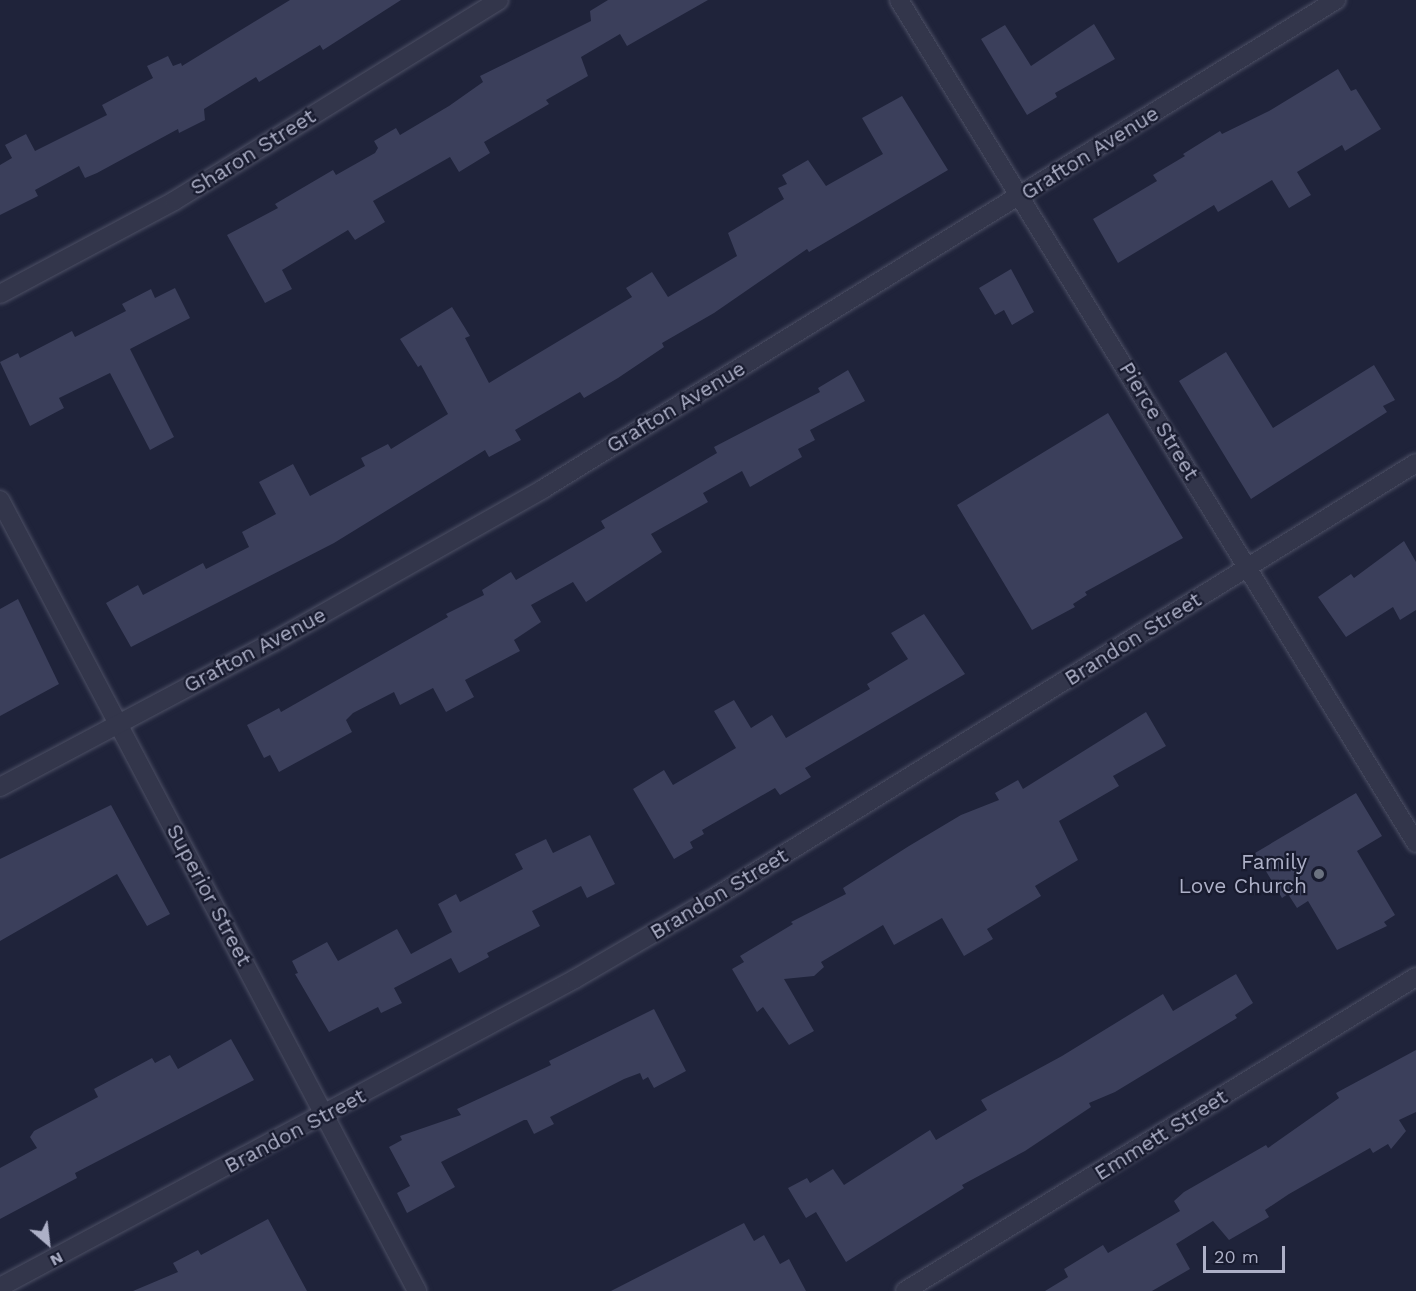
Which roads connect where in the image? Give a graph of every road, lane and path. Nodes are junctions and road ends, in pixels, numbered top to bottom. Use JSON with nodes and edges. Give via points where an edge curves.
{"nodes":[{"id":1,"x":499,"y":0,"type":"edge"},
{"id":2,"x":899,"y":0,"type":"edge"},
{"id":3,"x":1336,"y":0,"type":"edge"},
{"id":4,"x":1022,"y":196,"type":"junction"},
{"id":5,"x":0,"y":294,"type":"edge"},
{"id":6,"x":1416,"y":463,"type":"edge"},
{"id":7,"x":0,"y":500,"type":"edge"},
{"id":8,"x":1247,"y":568,"type":"junction"},
{"id":9,"x":118,"y":723,"type":"junction"},
{"id":10,"x":0,"y":787,"type":"edge"},
{"id":11,"x":1416,"y":843,"type":"edge"},
{"id":12,"x":1416,"y":976,"type":"edge"},
{"id":13,"x":324,"y":1115,"type":"junction"},
{"id":14,"x":0,"y":1287,"type":"edge"},
{"id":15,"x":417,"y":1291,"type":"edge"},
{"id":16,"x":905,"y":1291,"type":"edge"}],
"edges":[{"from":1,"to":5,"type":"street","name":"Sharon Street","via":[[174,201]]},
{"from":2,"to":4,"type":"street","name":"Pierce Street"},
{"from":3,"to":4,"type":"street","name":"Grafton Avenue"},
{"from":4,"to":8,"type":"street","name":"Pierce Street"},
{"from":4,"to":9,"type":"street","name":"Grafton Avenue","via":[[543,489],[273,642]]},
{"from":6,"to":8,"type":"street","name":"Brandon Street"},
{"from":7,"to":9,"type":"street","name":"Superior Street"},
{"from":8,"to":11,"type":"street","name":"Pierce Street"},
{"from":8,"to":13,"type":"street","name":"Brandon Street","via":[[712,899]]},
{"from":9,"to":10,"type":"street","name":"Grafton Avenue"},
{"from":9,"to":13,"type":"street","name":"Superior Street"},
{"from":12,"to":16,"type":"street","name":"Emmett Street"},
{"from":13,"to":14,"type":"street","name":"Brandon Street"},
{"from":13,"to":15,"type":"street","name":"Superior Street"}]}
